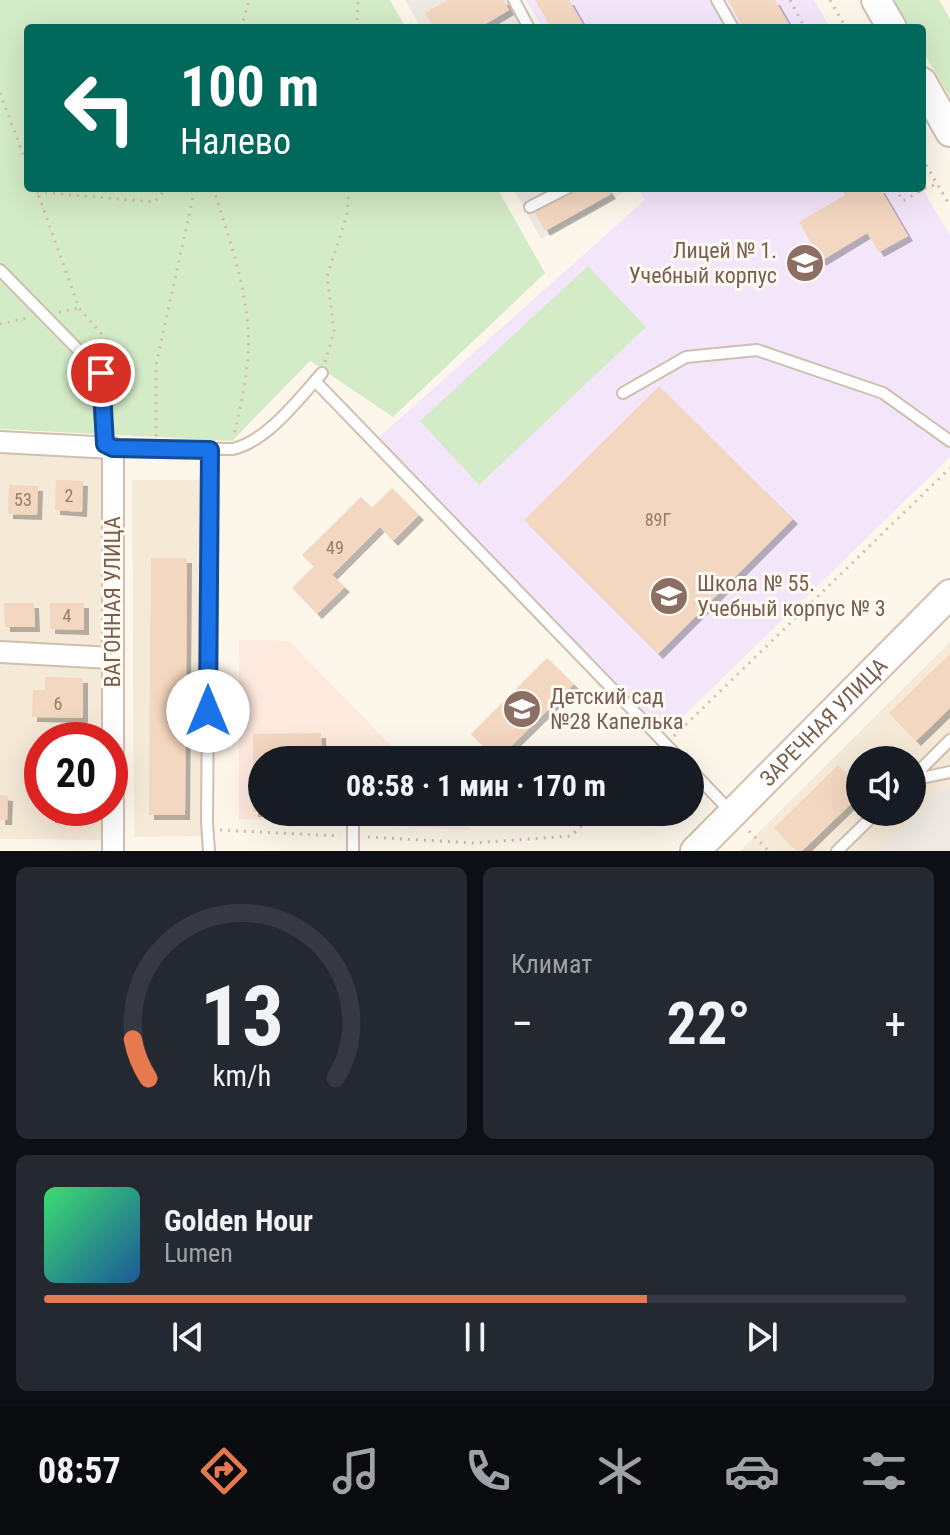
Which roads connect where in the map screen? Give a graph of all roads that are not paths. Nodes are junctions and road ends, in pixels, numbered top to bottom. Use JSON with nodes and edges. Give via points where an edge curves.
{"nodes":[{"id":1,"x":514,"y":0,"type":"edge"},
{"id":2,"x":717,"y":0,"type":"edge"},
{"id":3,"x":527,"y":24,"type":"edge"},
{"id":4,"x":731,"y":24,"type":"edge"},
{"id":5,"x":926,"y":89,"type":"edge"},
{"id":6,"x":950,"y":132,"type":"edge"},
{"id":7,"x":559,"y":192,"type":"edge"},
{"id":8,"x":530,"y":207,"type":"dead end"},
{"id":9,"x":0,"y":270,"type":"edge"},
{"id":10,"x":623,"y":393,"type":"dead end"},
{"id":11,"x":950,"y":441,"type":"edge"},
{"id":12,"x":0,"y":442,"type":"edge"},
{"id":13,"x":113,"y":448,"type":"junction"},
{"id":14,"x":210,"y":450,"type":"junction"},
{"id":15,"x":950,"y":594,"type":"edge"},
{"id":16,"x":0,"y":652,"type":"edge"},
{"id":17,"x":112,"y":658,"type":"junction"},
{"id":18,"x":950,"y":740,"type":"edge"},
{"id":19,"x":668,"y":746,"type":"edge"},
{"id":20,"x":926,"y":765,"type":"edge"},
{"id":21,"x":950,"y":772,"type":"edge"},
{"id":22,"x":926,"y":776,"type":"edge"},
{"id":23,"x":704,"y":784,"type":"edge"},
{"id":24,"x":739,"y":821,"type":"junction"},
{"id":25,"x":863,"y":826,"type":"edge"},
{"id":26,"x":353,"y":831,"type":"road end"},
{"id":27,"x":113,"y":851,"type":"edge"},
{"id":28,"x":209,"y":851,"type":"edge"},
{"id":29,"x":353,"y":851,"type":"edge"},
{"id":30,"x":695,"y":851,"type":"edge"},
{"id":31,"x":837,"y":851,"type":"edge"}],
"edges":[{"from":1,"to":3,"type":"lane"},
{"from":2,"to":4,"type":"lane"},
{"from":5,"to":6,"type":"street"},
{"from":7,"to":8,"type":"lane"},
{"from":9,"to":13,"type":"lane","via":[[101,373],[105,444]]},
{"from":10,"to":11,"type":"lane","via":[[686,357],[757,350],[883,393]]},
{"from":12,"to":13,"type":"street"},
{"from":13,"to":14,"type":"lane"},
{"from":13,"to":17,"type":"street","name":"ВАГОННАЯ УЛИЦА"},
{"from":14,"to":19,"type":"lane","via":[[249,445],[319,377]]},
{"from":14,"to":28,"type":"lane"},
{"from":15,"to":24,"type":"street","name":"ЗАРЕЧНАЯ УЛИЦА"},
{"from":16,"to":17,"type":"street"},
{"from":17,"to":27,"type":"street","name":"ВАГОННАЯ УЛИЦА"},
{"from":18,"to":20,"type":"lane"},
{"from":21,"to":22,"type":"lane"},
{"from":23,"to":24,"type":"lane"},
{"from":24,"to":30,"type":"street","name":"ЗАРЕЧНАЯ УЛИЦА"},
{"from":25,"to":31,"type":"lane"},
{"from":26,"to":29,"type":"lane"}]}
